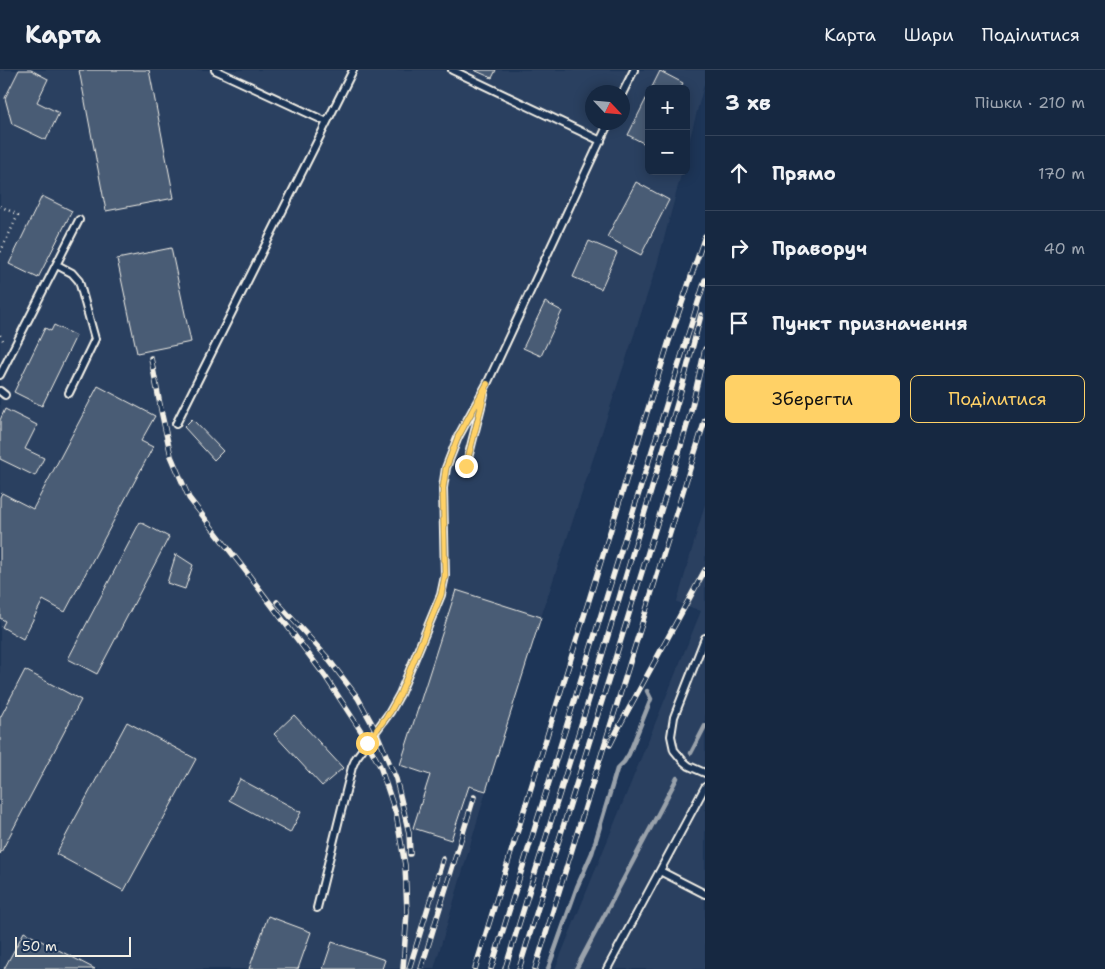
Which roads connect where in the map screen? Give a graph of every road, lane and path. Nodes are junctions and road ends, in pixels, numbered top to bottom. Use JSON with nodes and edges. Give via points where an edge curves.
{"nodes":[{"id":1,"x":215,"y":70,"type":"edge"},
{"id":2,"x":353,"y":70,"type":"edge"},
{"id":3,"x":452,"y":70,"type":"edge"},
{"id":4,"x":634,"y":70,"type":"edge"},
{"id":5,"x":626,"y":85,"type":"edge"},
{"id":6,"x":327,"y":122,"type":"junction"},
{"id":7,"x":606,"y":130,"type":"edge"},
{"id":8,"x":601,"y":141,"type":"junction"},
{"id":9,"x":0,"y":206,"type":"edge"},
{"id":10,"x":79,"y":220,"type":"dead end"},
{"id":11,"x":0,"y":253,"type":"edge"},
{"id":12,"x":57,"y":265,"type":"junction"},
{"id":13,"x":0,"y":375,"type":"edge"},
{"id":14,"x":487,"y":384,"type":"junction"},
{"id":15,"x":69,"y":393,"type":"dead end"},
{"id":16,"x":176,"y":424,"type":"dead end"},
{"id":17,"x":466,"y":466,"type":"dead end"},
{"id":18,"x":705,"y":638,"type":"edge"},
{"id":19,"x":705,"y":773,"type":"edge"},
{"id":20,"x":705,"y":787,"type":"edge"},
{"id":21,"x":660,"y":871,"type":"junction"},
{"id":22,"x":705,"y":894,"type":"edge"},
{"id":23,"x":317,"y":908,"type":"dead end"},
{"id":24,"x":607,"y":969,"type":"edge"}],
"edges":[{"from":1,"to":6,"type":"lane"},
{"from":2,"to":6,"type":"lane"},
{"from":3,"to":8,"type":"lane"},
{"from":4,"to":5,"type":"lane"},
{"from":6,"to":16,"type":"lane"},
{"from":7,"to":8,"type":"lane"},
{"from":8,"to":14,"type":"lane"},
{"from":9,"to":11,"type":"path","via":[[18,215]]},
{"from":10,"to":12,"type":"lane"},
{"from":12,"to":13,"type":"lane"},
{"from":12,"to":15,"type":"lane","via":[[79,281],[95,339]]},
{"from":14,"to":17,"type":"lane"},
{"from":14,"to":23,"type":"lane","via":[[458,437],[446,468],[443,488],[445,576],[441,595],[400,694],[352,766]]},
{"from":18,"to":19,"type":"lane","via":[[674,717],[671,736],[674,750],[683,761]]},
{"from":20,"to":21,"type":"lane"},
{"from":21,"to":22,"type":"lane"},
{"from":21,"to":24,"type":"lane"}]}
